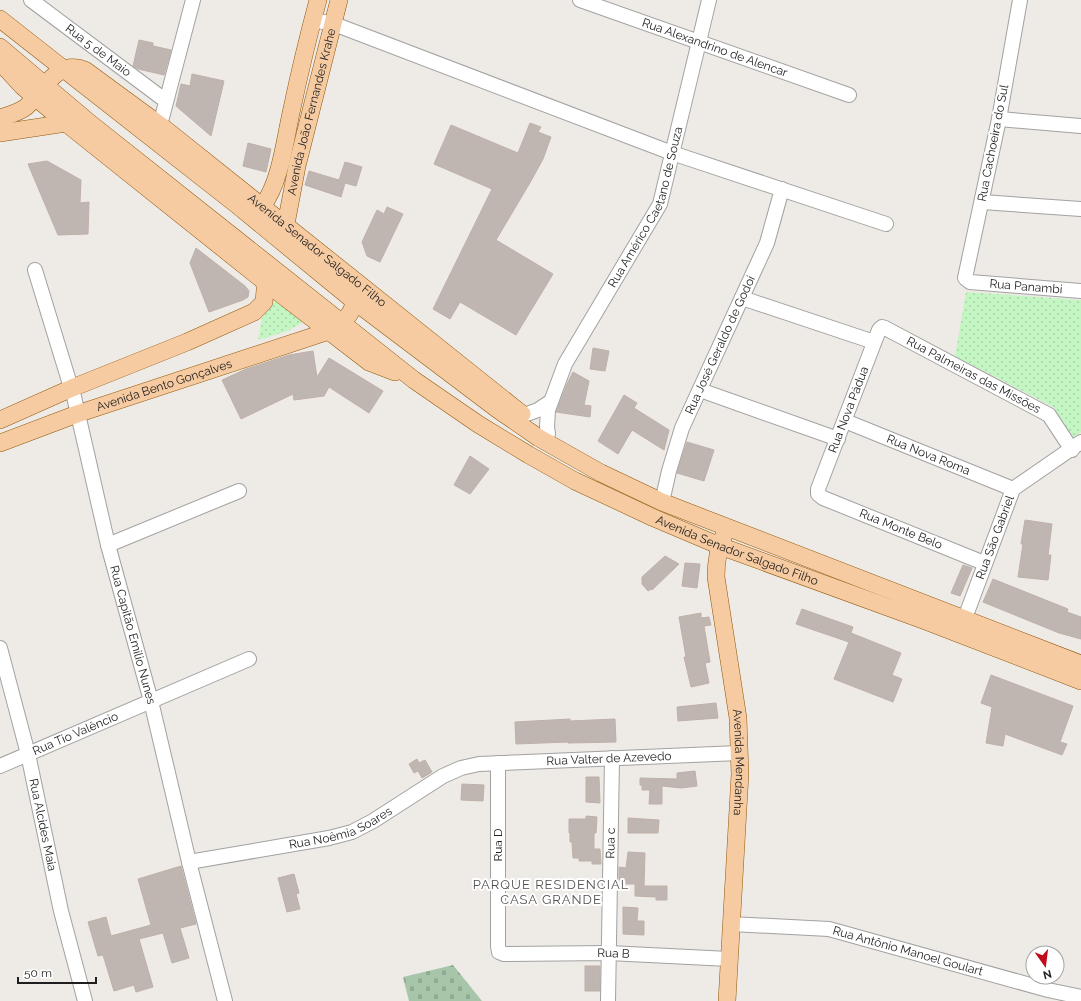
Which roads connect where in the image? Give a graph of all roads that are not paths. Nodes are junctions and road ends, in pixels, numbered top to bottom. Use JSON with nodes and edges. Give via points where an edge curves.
{"nodes":[{"id":1,"x":30,"y":0,"type":"edge"},
{"id":2,"x":193,"y":0,"type":"edge"},
{"id":3,"x":318,"y":0,"type":"edge"},
{"id":4,"x":339,"y":0,"type":"edge"},
{"id":5,"x":580,"y":0,"type":"edge"},
{"id":6,"x":709,"y":0,"type":"edge"},
{"id":7,"x":1020,"y":0,"type":"edge"},
{"id":8,"x":0,"y":20,"type":"edge"},
{"id":9,"x":313,"y":20,"type":"junction"},
{"id":10,"x":334,"y":24,"type":"junction"},
{"id":11,"x":699,"y":42,"type":"junction"},
{"id":12,"x":0,"y":47,"type":"edge"},
{"id":13,"x":0,"y":62,"type":"edge"},
{"id":14,"x":63,"y":70,"type":"junction"},
{"id":15,"x":40,"y":92,"type":"junction"},
{"id":16,"x":849,"y":95,"type":"dead end"},
{"id":17,"x":166,"y":101,"type":"junction"},
{"id":18,"x":0,"y":118,"type":"edge"},
{"id":19,"x":999,"y":119,"type":"junction"},
{"id":20,"x":66,"y":123,"type":"junction"},
{"id":21,"x":160,"y":125,"type":"junction"},
{"id":22,"x":1081,"y":126,"type":"edge"},
{"id":23,"x":0,"y":133,"type":"edge"},
{"id":24,"x":672,"y":153,"type":"junction"},
{"id":25,"x":280,"y":162,"type":"junction"},
{"id":26,"x":297,"y":166,"type":"junction"},
{"id":27,"x":782,"y":189,"type":"junction"},
{"id":28,"x":982,"y":202,"type":"junction"},
{"id":29,"x":263,"y":205,"type":"junction"},
{"id":30,"x":1081,"y":209,"type":"edge"},
{"id":31,"x":286,"y":224,"type":"junction"},
{"id":32,"x":886,"y":224,"type":"dead end"},
{"id":33,"x":35,"y":270,"type":"dead end"},
{"id":34,"x":349,"y":276,"type":"junction"},
{"id":35,"x":265,"y":282,"type":"junction"},
{"id":36,"x":970,"y":282,"type":"joint"},
{"id":37,"x":1081,"y":291,"type":"edge"},
{"id":38,"x":742,"y":298,"type":"junction"},
{"id":39,"x":354,"y":301,"type":"junction"},
{"id":40,"x":335,"y":327,"type":"junction"},
{"id":41,"x":882,"y":327,"type":"joint"},
{"id":42,"x":308,"y":337,"type":"junction"},
{"id":43,"x":874,"y":342,"type":"junction"},
{"id":44,"x":344,"y":343,"type":"junction"},
{"id":45,"x":414,"y":380,"type":"junction"},
{"id":46,"x":72,"y":388,"type":"junction"},
{"id":47,"x":700,"y":390,"type":"junction"},
{"id":48,"x":550,"y":402,"type":"junction"},
{"id":49,"x":77,"y":414,"type":"junction"},
{"id":50,"x":524,"y":415,"type":"junction"},
{"id":51,"x":0,"y":420,"type":"edge"},
{"id":52,"x":845,"y":420,"type":"junction"},
{"id":53,"x":548,"y":434,"type":"junction"},
{"id":54,"x":838,"y":439,"type":"junction"},
{"id":55,"x":0,"y":443,"type":"edge"},
{"id":56,"x":1076,"y":446,"type":"edge"},
{"id":57,"x":564,"y":452,"type":"junction"},
{"id":58,"x":1013,"y":489,"type":"junction"},
{"id":59,"x":239,"y":491,"type":"dead end"},
{"id":60,"x":818,"y":494,"type":"joint"},
{"id":61,"x":662,"y":502,"type":"junction"},
{"id":62,"x":728,"y":527,"type":"junction"},
{"id":63,"x":108,"y":545,"type":"junction"},
{"id":64,"x":720,"y":546,"type":"junction"},
{"id":65,"x":984,"y":563,"type":"junction"},
{"id":66,"x":965,"y":618,"type":"junction"},
{"id":67,"x":0,"y":648,"type":"edge"},
{"id":68,"x":249,"y":659,"type":"dead end"},
{"id":69,"x":1081,"y":664,"type":"edge"},
{"id":70,"x":1081,"y":681,"type":"edge"},
{"id":71,"x":151,"y":701,"type":"junction"},
{"id":72,"x":739,"y":753,"type":"junction"},
{"id":73,"x":28,"y":754,"type":"junction"},
{"id":74,"x":612,"y":758,"type":"junction"},
{"id":75,"x":498,"y":763,"type":"junction"},
{"id":76,"x":479,"y":764,"type":"joint"},
{"id":77,"x":0,"y":766,"type":"edge"},
{"id":78,"x":190,"y":862,"type":"junction"},
{"id":79,"x":731,"y":924,"type":"junction"},
{"id":80,"x":499,"y":952,"type":"joint"},
{"id":81,"x":609,"y":953,"type":"junction"},
{"id":82,"x":729,"y":959,"type":"junction"},
{"id":83,"x":1047,"y":996,"type":"edge"},
{"id":84,"x":1081,"y":997,"type":"edge"},
{"id":85,"x":85,"y":1001,"type":"edge"},
{"id":86,"x":225,"y":1001,"type":"edge"},
{"id":87,"x":608,"y":1001,"type":"edge"},
{"id":88,"x":727,"y":1001,"type":"edge"}],
"edges":[{"from":1,"to":17,"type":"street","name":"Rua 5 de Maio"},
{"from":2,"to":17,"type":"street"},
{"from":3,"to":9,"type":"main road","name":"Avenida João Fernandes Krahe"},
{"from":4,"to":10,"type":"main road","name":"Avenida João Fernandes Krahe"},
{"from":5,"to":11,"type":"street","name":"Rua Alexandrino de Alencar"},
{"from":6,"to":11,"type":"street","name":"Rua Américo Caetano de Souza"},
{"from":7,"to":19,"type":"street","name":"Rua Cachoeira do Sul"},
{"from":8,"to":14,"type":"main road","name":"Avenida Senador Salgado Filho"},
{"from":9,"to":10,"type":"street"},
{"from":9,"to":25,"type":"main road","name":"Avenida João Fernandes Krahe"},
{"from":10,"to":24,"type":"street"},
{"from":10,"to":26,"type":"main road","name":"Avenida João Fernandes Krahe"},
{"from":11,"to":16,"type":"street","name":"Rua Alexandrino de Alencar"},
{"from":11,"to":24,"type":"street","name":"Rua Américo Caetano de Souza"},
{"from":12,"to":15,"type":"main road","name":"Avenida Senador Salgado Filho"},
{"from":13,"to":15,"type":"main road","name":"Avenida Senador Salgado Filho"},
{"from":14,"to":15,"type":"main road","via":[[52,76]]},
{"from":14,"to":21,"type":"main road","name":"Avenida Senador Salgado Filho","via":[[73,67],[85,70]]},
{"from":14,"to":39,"type":"main road","name":"Avenida Senador Salgado Filho","via":[[129,119]]},
{"from":15,"to":18,"type":"main road","via":[[19,112]]},
{"from":15,"to":20,"type":"main road","name":"Avenida Senador Salgado Filho"},
{"from":15,"to":40,"type":"main road","name":"Avenida Senador Salgado Filho"},
{"from":17,"to":21,"type":"street"},
{"from":19,"to":22,"type":"street"},
{"from":19,"to":28,"type":"street","name":"Rua Cachoeira do Sul"},
{"from":20,"to":23,"type":"main road"},
{"from":20,"to":35,"type":"main road","name":"Avenida Senador Salgado Filho"},
{"from":21,"to":29,"type":"main road","name":"Avenida Senador Salgado Filho"},
{"from":24,"to":27,"type":"street"},
{"from":24,"to":48,"type":"street","name":"Rua Américo Caetano de Souza","via":[[660,204],[565,364]]},
{"from":25,"to":26,"type":"main road"},
{"from":25,"to":29,"type":"main road","name":"Avenida João Fernandes Krahe","via":[[272,190]]},
{"from":26,"to":31,"type":"main road","name":"Avenida João Fernandes Krahe"},
{"from":27,"to":32,"type":"street"},
{"from":27,"to":38,"type":"street","name":"Rua José Geraldo de Godoi","via":[[767,243]]},
{"from":28,"to":30,"type":"street"},
{"from":28,"to":36,"type":"street","name":"Rua Cachoeira do Sul","via":[[965,273],[965,278]]},
{"from":29,"to":31,"type":"main road","name":"Avenida Senador Salgado Filho"},
{"from":31,"to":34,"type":"main road","name":"Avenida Senador Salgado Filho"},
{"from":33,"to":46,"type":"street","name":"Rua Capitão Emilio Nunes"},
{"from":34,"to":39,"type":"main road","via":[[353,285]]},
{"from":34,"to":50,"type":"main road","name":"Avenida Senador Salgado Filho"},
{"from":35,"to":40,"type":"main road","name":"Avenida Senador Salgado Filho"},
{"from":35,"to":46,"type":"main road","via":[[264,302],[254,312]]},
{"from":36,"to":37,"type":"street","name":"Rua Panambi"},
{"from":38,"to":43,"type":"street"},
{"from":38,"to":47,"type":"street","name":"Rua José Geraldo de Godoi"},
{"from":39,"to":40,"type":"main road","via":[[351,313]]},
{"from":39,"to":57,"type":"main road","name":"Avenida Senador Salgado Filho","via":[[497,409]]},
{"from":40,"to":42,"type":"main road","name":"Avenida Bento Gonçalves"},
{"from":40,"to":44,"type":"main road","name":"Avenida Senador Salgado Filho"},
{"from":40,"to":45,"type":"main road","name":"Avenida Senador Salgado Filho"},
{"from":41,"to":43,"type":"street","name":"Rua Nova Pádua"},
{"from":41,"to":56,"type":"street","name":"Rua Palmeiras das Missões","via":[[1049,415]]},
{"from":42,"to":44,"type":"main road"},
{"from":42,"to":49,"type":"main road","name":"Avenida Bento Gonçalves"},
{"from":43,"to":52,"type":"street","name":"Rua Nova Pádua"},
{"from":44,"to":45,"type":"main road","name":"Avenida Senador Salgado Filho","via":[[369,362]]},
{"from":45,"to":64,"type":"main road","name":"Avenida Senador Salgado Filho","via":[[478,424],[575,481]]},
{"from":46,"to":49,"type":"street","name":"Rua Capitão Emilio Nunes"},
{"from":46,"to":51,"type":"main road"},
{"from":47,"to":54,"type":"street"},
{"from":47,"to":61,"type":"street","name":"Rua José Geraldo de Godoi","via":[[682,428]]},
{"from":48,"to":50,"type":"street"},
{"from":48,"to":53,"type":"street","name":"Rua Américo Caetano de Souza"},
{"from":49,"to":55,"type":"main road","name":"Avenida Bento Gonçalves"},
{"from":49,"to":63,"type":"street","name":"Rua Capitão Emilio Nunes"},
{"from":50,"to":53,"type":"main road","name":"Avenida Senador Salgado Filho"},
{"from":52,"to":54,"type":"street","name":"Rua Nova Pádua"},
{"from":52,"to":58,"type":"street","name":"Rua Nova Roma"},
{"from":53,"to":57,"type":"main road","name":"Avenida Senador Salgado Filho"},
{"from":54,"to":60,"type":"street","name":"Rua Nova Pádua"},
{"from":56,"to":58,"type":"street","name":"Rua São Gabriel"},
{"from":57,"to":61,"type":"main road","name":"Avenida Senador Salgado Filho"},
{"from":58,"to":65,"type":"street","name":"Rua São Gabriel"},
{"from":59,"to":63,"type":"street"},
{"from":60,"to":65,"type":"street","name":"Rua Monte Belo"},
{"from":61,"to":62,"type":"main road","name":"Avenida Senador Salgado Filho"},
{"from":62,"to":64,"type":"main road","name":"Avenida Mendanha"},
{"from":62,"to":66,"type":"main road","name":"Avenida Senador Salgado Filho"},
{"from":63,"to":71,"type":"street","name":"Rua Capitão Emilio Nunes"},
{"from":64,"to":70,"type":"main road","name":"Avenida Senador Salgado Filho"},
{"from":64,"to":72,"type":"main road","name":"Avenida Mendanha","via":[[716,578],[738,718]]},
{"from":65,"to":66,"type":"street","name":"Rua São Gabriel"},
{"from":66,"to":69,"type":"main road","name":"Avenida Senador Salgado Filho"},
{"from":67,"to":73,"type":"street","name":"Rua Alcides Maia"},
{"from":68,"to":71,"type":"street","name":"Rua Tio Valêncio"},
{"from":71,"to":73,"type":"street","name":"Rua Tio Valêncio"},
{"from":71,"to":78,"type":"street","name":"Rua Capitão Emilio Nunes"},
{"from":72,"to":74,"type":"street","name":"Rua Valter de Azevedo"},
{"from":72,"to":79,"type":"main road","name":"Avenida Mendanha"},
{"from":73,"to":77,"type":"street","name":"Rua Tio Valêncio"},
{"from":73,"to":85,"type":"street","name":"Rua Alcides Maia","via":[[61,910]]},
{"from":74,"to":75,"type":"street","name":"Rua Valter de Azevedo"},
{"from":74,"to":81,"type":"street","name":"Rua c"},
{"from":75,"to":76,"type":"street","name":"Rua Valter de Azevedo"},
{"from":75,"to":80,"type":"street","name":"Rua D"},
{"from":76,"to":78,"type":"street","name":"Rua Noêmia Soares","via":[[443,776],[352,832]]},
{"from":78,"to":86,"type":"street","name":"Rua Capitão Emilio Nunes"},
{"from":79,"to":82,"type":"main road","name":"Avenida Mendanha"},
{"from":79,"to":83,"type":"street","name":"Rua Antônio Manoel Goulart","via":[[830,929]]},
{"from":80,"to":81,"type":"street","name":"Rua B"},
{"from":81,"to":82,"type":"street","name":"Rua B"},
{"from":81,"to":87,"type":"street","name":"Rua c"},
{"from":82,"to":88,"type":"main road","name":"Avenida Mendanha"},
{"from":83,"to":84,"type":"street","name":"Rua Antônio Manoel Goulart"}]}
